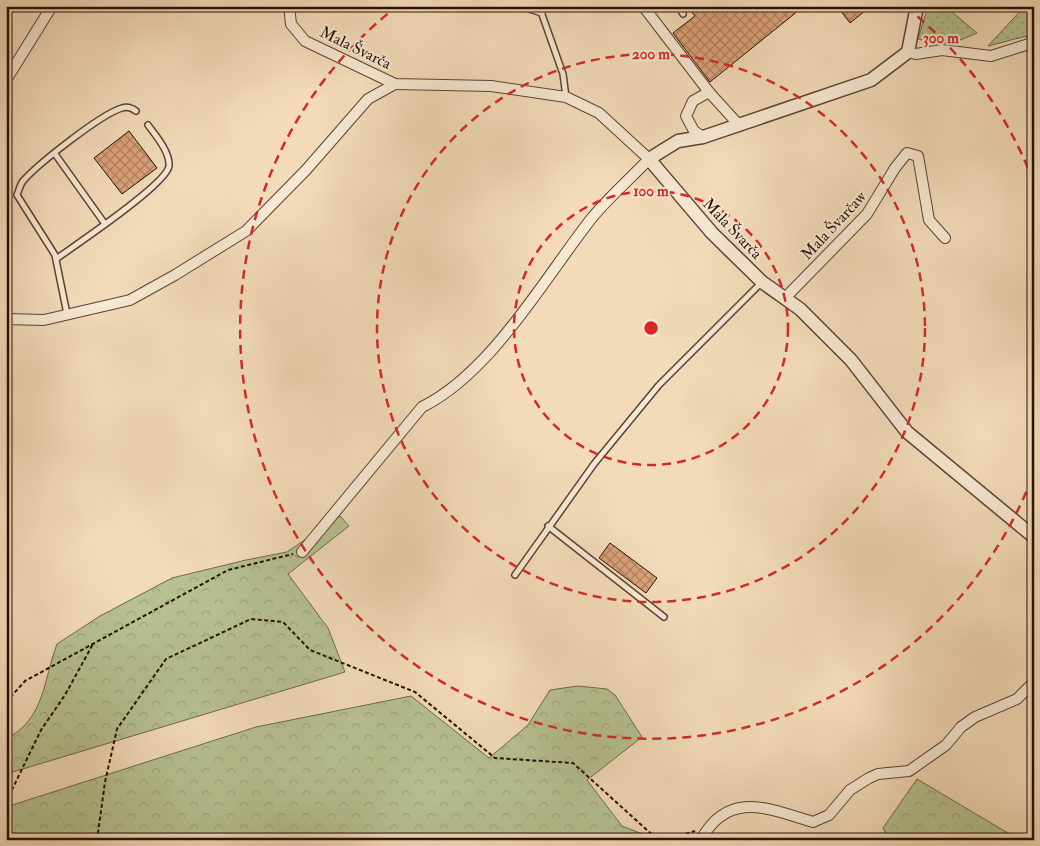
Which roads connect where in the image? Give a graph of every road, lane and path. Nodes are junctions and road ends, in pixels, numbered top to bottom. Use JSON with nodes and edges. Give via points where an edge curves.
{"nodes":[{"id":1,"x":52,"y":6,"type":"edge"},
{"id":2,"x":289,"y":6,"type":"edge"},
{"id":3,"x":520,"y":6,"type":"edge"},
{"id":4,"x":539,"y":6,"type":"edge"},
{"id":5,"x":642,"y":6,"type":"edge"},
{"id":6,"x":678,"y":6,"type":"edge"},
{"id":7,"x":917,"y":6,"type":"edge"},
{"id":8,"x":542,"y":13,"type":"junction"},
{"id":9,"x":683,"y":14,"type":"dead end"},
{"id":10,"x":1034,"y":37,"type":"edge"},
{"id":11,"x":908,"y":52,"type":"junction"},
{"id":12,"x":6,"y":80,"type":"edge"},
{"id":13,"x":395,"y":84,"type":"junction"},
{"id":14,"x":709,"y":92,"type":"junction"},
{"id":15,"x":566,"y":98,"type":"junction"},
{"id":16,"x":136,"y":111,"type":"dead end"},
{"id":17,"x":738,"y":124,"type":"junction"},
{"id":18,"x":148,"y":125,"type":"dead end"},
{"id":19,"x":703,"y":137,"type":"junction"},
{"id":20,"x":55,"y":154,"type":"junction"},
{"id":21,"x":649,"y":159,"type":"junction"},
{"id":22,"x":105,"y":224,"type":"junction"},
{"id":23,"x":946,"y":238,"type":"dead end"},
{"id":24,"x":56,"y":259,"type":"junction"},
{"id":25,"x":762,"y":282,"type":"junction"},
{"id":26,"x":785,"y":298,"type":"junction"},
{"id":27,"x":67,"y":315,"type":"junction"},
{"id":28,"x":6,"y":319,"type":"edge"},
{"id":29,"x":548,"y":526,"type":"junction"},
{"id":30,"x":1034,"y":537,"type":"edge"},
{"id":31,"x":302,"y":552,"type":"joint"},
{"id":32,"x":515,"y":575,"type":"dead end"},
{"id":33,"x":664,"y":617,"type":"dead end"},
{"id":34,"x":94,"y":643,"type":"junction"},
{"id":35,"x":1034,"y":682,"type":"edge"},
{"id":36,"x":6,"y":702,"type":"edge"},
{"id":37,"x":6,"y":802,"type":"edge"},
{"id":38,"x":708,"y":827,"type":"junction"},
{"id":39,"x":97,"y":840,"type":"edge"},
{"id":40,"x":658,"y":840,"type":"edge"},
{"id":41,"x":667,"y":840,"type":"edge"},
{"id":42,"x":701,"y":840,"type":"edge"}],
"edges":[{"from":1,"to":12,"type":"street"},
{"from":2,"to":13,"type":"street","name":"Mala Švarča","via":[[291,24],[305,41]]},
{"from":3,"to":8,"type":"lane"},
{"from":4,"to":8,"type":"lane"},
{"from":5,"to":14,"type":"street"},
{"from":6,"to":9,"type":"lane"},
{"from":7,"to":11,"type":"street"},
{"from":8,"to":15,"type":"lane","via":[[563,74]]},
{"from":10,"to":11,"type":"street","via":[[1029,44],[991,56],[942,50]]},
{"from":11,"to":17,"type":"street","via":[[871,80]]},
{"from":13,"to":15,"type":"street","name":"Mala Švarča","via":[[491,86]]},
{"from":13,"to":27,"type":"street","via":[[368,100],[246,231],[130,300]]},
{"from":14,"to":17,"type":"street"},
{"from":14,"to":19,"type":"street","via":[[693,102],[686,116],[694,131]]},
{"from":15,"to":21,"type":"street","name":"Mala Švarča","via":[[599,113]]},
{"from":16,"to":20,"type":"lane","via":[[122,108],[101,119]]},
{"from":17,"to":19,"type":"street"},
{"from":18,"to":22,"type":"lane","via":[[166,154],[169,166],[166,175]]},
{"from":19,"to":21,"type":"street","via":[[678,141]]},
{"from":20,"to":22,"type":"lane"},
{"from":20,"to":24,"type":"lane","via":[[22,183],[17,195]]},
{"from":21,"to":25,"type":"street","name":"Mala Švarča","via":[[712,233]]},
{"from":21,"to":31,"type":"street","via":[[592,218],[482,362],[439,398],[422,407]]},
{"from":22,"to":24,"type":"lane"},
{"from":23,"to":26,"type":"street","name":"Mala Švarčaw","via":[[929,220],[918,156],[907,153],[867,214]]},
{"from":24,"to":27,"type":"lane"},
{"from":25,"to":26,"type":"street","name":"Mala Švarča"},
{"from":25,"to":29,"type":"lane","via":[[659,386]]},
{"from":26,"to":30,"type":"street","name":"Mala Švarča","via":[[851,360],[907,432]]},
{"from":27,"to":28,"type":"street","via":[[44,320]]},
{"from":29,"to":32,"type":"lane"},
{"from":29,"to":33,"type":"lane"},
{"from":31,"to":34,"type":"path","via":[[228,570]]},
{"from":34,"to":36,"type":"path","via":[[25,681]]},
{"from":34,"to":37,"type":"path","via":[[41,730]]},
{"from":35,"to":38,"type":"street","via":[[1017,699],[961,727],[946,745],[909,771],[878,774],[860,783],[822,819],[813,822],[769,808],[746,807],[724,812]]},
{"from":38,"to":41,"type":"path"},
{"from":38,"to":42,"type":"street"},
{"from":39,"to":40,"type":"path","via":[[117,729],[166,658],[251,619],[283,622],[310,650],[415,692],[495,758],[573,763]]}]}
